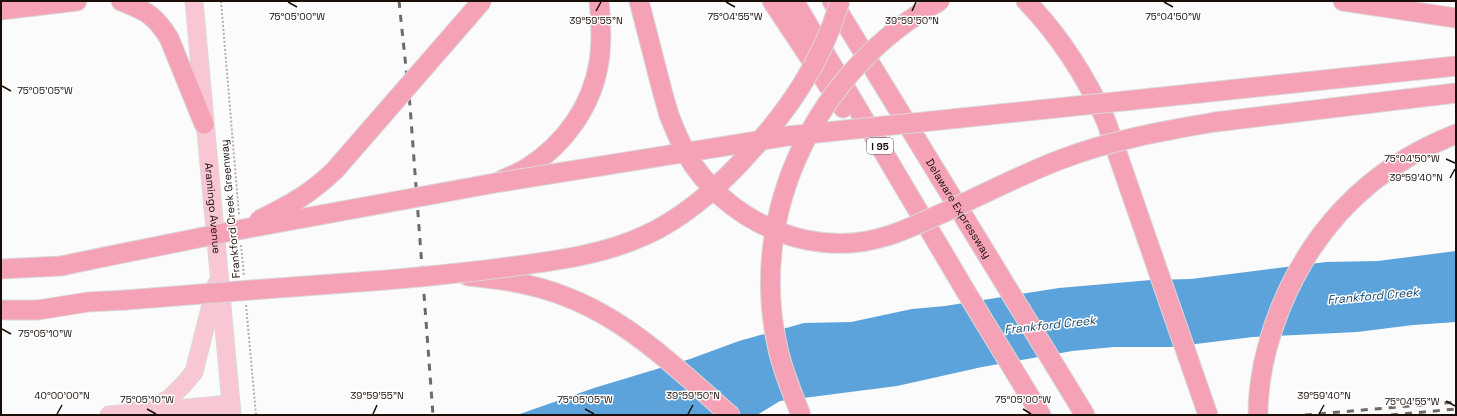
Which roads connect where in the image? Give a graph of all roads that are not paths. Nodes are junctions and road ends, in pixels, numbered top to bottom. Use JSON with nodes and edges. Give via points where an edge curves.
{"nodes":[{"id":1,"x":77,"y":1,"type":"edge"},
{"id":2,"x":121,"y":1,"type":"edge"},
{"id":3,"x":194,"y":1,"type":"edge"},
{"id":4,"x":482,"y":1,"type":"edge"},
{"id":5,"x":599,"y":1,"type":"edge"},
{"id":6,"x":639,"y":1,"type":"edge"},
{"id":7,"x":772,"y":1,"type":"edge"},
{"id":8,"x":794,"y":1,"type":"edge"},
{"id":9,"x":832,"y":1,"type":"edge"},
{"id":10,"x":840,"y":1,"type":"edge"},
{"id":11,"x":940,"y":1,"type":"edge"},
{"id":12,"x":1026,"y":1,"type":"edge"},
{"id":13,"x":1343,"y":1,"type":"edge"},
{"id":14,"x":1381,"y":1,"type":"edge"},
{"id":15,"x":1,"y":10,"type":"edge"},
{"id":16,"x":1450,"y":17,"type":"edge"},
{"id":17,"x":1456,"y":66,"type":"edge"},
{"id":18,"x":1456,"y":93,"type":"edge"},
{"id":19,"x":204,"y":124,"type":"junction"},
{"id":20,"x":1456,"y":134,"type":"edge"},
{"id":21,"x":495,"y":184,"type":"junction"},
{"id":22,"x":239,"y":229,"type":"junction"},
{"id":23,"x":1,"y":269,"type":"edge"},
{"id":24,"x":220,"y":271,"type":"junction"},
{"id":25,"x":453,"y":275,"type":"junction"},
{"id":26,"x":965,"y":290,"type":"junction"},
{"id":27,"x":1,"y":299,"type":"edge"},
{"id":28,"x":88,"y":302,"type":"junction"},
{"id":29,"x":1,"y":310,"type":"edge"},
{"id":30,"x":232,"y":410,"type":"edge"},
{"id":31,"x":117,"y":414,"type":"edge"},
{"id":32,"x":730,"y":415,"type":"edge"},
{"id":33,"x":801,"y":415,"type":"edge"},
{"id":34,"x":1041,"y":415,"type":"edge"},
{"id":35,"x":1085,"y":415,"type":"edge"},
{"id":36,"x":1208,"y":415,"type":"edge"},
{"id":37,"x":1258,"y":415,"type":"edge"}],
"edges":[{"from":1,"to":15,"type":"highway"},
{"from":2,"to":19,"type":"highway","via":[[146,11],[162,26]]},
{"from":3,"to":19,"type":"main road","name":"Aramingo Avenue"},
{"from":4,"to":22,"type":"highway","bridge":true,"via":[[335,170],[318,186],[299,199]]},
{"from":5,"to":21,"type":"highway","bridge":true,"via":[[599,62],[595,81],[579,117],[568,132],[527,168]]},
{"from":6,"to":18,"type":"highway","bridge":true,"via":[[669,115],[694,166],[719,194],[749,218],[798,238],[826,243],[867,242],[910,228],[1032,172],[1119,140],[1214,122]]},
{"from":7,"to":26,"type":"highway"},
{"from":8,"to":26,"type":"highway","number":"I 95"},
{"from":9,"to":35,"type":"highway","name":"Delaware Expressway"},
{"from":10,"to":25,"type":"highway","bridge":true,"via":[[816,62],[780,118],[730,173],[702,199],[674,219],[646,234],[585,255]]},
{"from":11,"to":33,"type":"highway","bridge":true,"via":[[895,30],[856,66],[812,127],[790,174],[772,249],[771,297],[777,348]]},
{"from":12,"to":36,"type":"highway","via":[[1063,44],[1094,94],[1106,121]]},
{"from":13,"to":16,"type":"highway"},
{"from":14,"to":16,"type":"highway"},
{"from":17,"to":21,"type":"highway","bridge":true,"via":[[788,136]]},
{"from":19,"to":24,"type":"main road","name":"Aramingo Avenue"},
{"from":20,"to":37,"type":"highway","via":[[1412,154],[1366,186],[1311,247],[1274,324],[1261,378]]},
{"from":21,"to":22,"type":"highway","bridge":true},
{"from":22,"to":23,"type":"highway","bridge":true,"via":[[61,266]]},
{"from":24,"to":30,"type":"main road","name":"Aramingo Avenue"},
{"from":24,"to":31,"type":"main road","via":[[194,372],[169,398],[154,406]]},
{"from":25,"to":28,"type":"highway","bridge":true},
{"from":25,"to":32,"type":"highway","via":[[529,285],[582,303],[608,316],[660,353]]},
{"from":26,"to":34,"type":"highway","number":"I 95"},
{"from":27,"to":28,"type":"highway"},
{"from":28,"to":29,"type":"highway","via":[[38,310]]},
{"from":30,"to":31,"type":"main road"}]}
